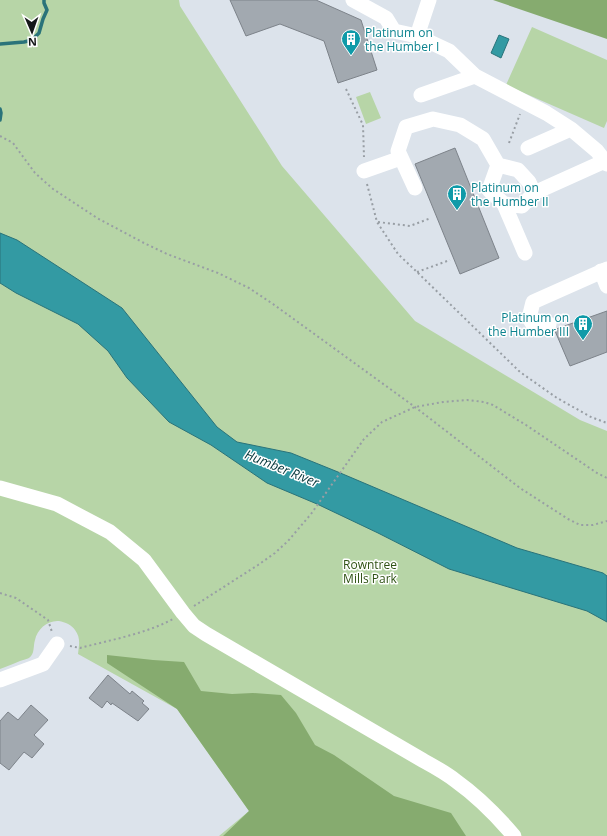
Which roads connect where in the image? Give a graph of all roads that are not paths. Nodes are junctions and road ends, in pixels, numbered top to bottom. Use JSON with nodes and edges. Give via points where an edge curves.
{"nodes":[{"id":1,"x":353,"y":0,"type":"edge"},
{"id":2,"x":429,"y":0,"type":"edge"},
{"id":3,"x":417,"y":36,"type":"junction"},
{"id":4,"x":475,"y":76,"type":"junction"},
{"id":5,"x":421,"y":95,"type":"dead end"},
{"id":6,"x":571,"y":129,"type":"junction"},
{"id":7,"x":528,"y":148,"type":"dead end"},
{"id":8,"x":604,"y":156,"type":"edge"},
{"id":9,"x":401,"y":158,"type":"junction"},
{"id":10,"x":498,"y":165,"type":"junction"},
{"id":11,"x":364,"y":171,"type":"road end"},
{"id":12,"x":415,"y":188,"type":"dead end"},
{"id":13,"x":534,"y":193,"type":"junction"},
{"id":14,"x":509,"y":205,"type":"junction"},
{"id":15,"x":528,"y":251,"type":"dead end"},
{"id":16,"x":604,"y":270,"type":"edge"},
{"id":17,"x":607,"y":286,"type":"edge"},
{"id":18,"x":549,"y":324,"type":"dead end"},
{"id":19,"x":0,"y":488,"type":"edge"},
{"id":20,"x":57,"y":644,"type":"road end"},
{"id":21,"x":0,"y":680,"type":"edge"},
{"id":22,"x":514,"y":836,"type":"edge"}],
"edges":[{"from":1,"to":3,"type":"street","via":[[386,18],[394,31]]},
{"from":2,"to":3,"type":"street"},
{"from":3,"to":4,"type":"street","via":[[449,51]]},
{"from":4,"to":5,"type":"street"},
{"from":4,"to":6,"type":"street"},
{"from":6,"to":7,"type":"street"},
{"from":6,"to":8,"type":"street"},
{"from":8,"to":13,"type":"street"},
{"from":9,"to":10,"type":"street","via":[[398,151],[406,127],[433,120],[460,125],[483,139]]},
{"from":9,"to":11,"type":"street"},
{"from":9,"to":12,"type":"street"},
{"from":10,"to":13,"type":"street","via":[[518,170],[529,182]]},
{"from":10,"to":14,"type":"street","via":[[489,190]]},
{"from":13,"to":14,"type":"street","via":[[522,206]]},
{"from":14,"to":15,"type":"street"},
{"from":16,"to":17,"type":"street"},
{"from":16,"to":18,"type":"street","via":[[533,302],[529,318],[535,328]]},
{"from":19,"to":22,"type":"street","via":[[57,504],[110,532],[144,560],[194,626],[424,760],[456,781],[481,802]]},
{"from":20,"to":21,"type":"street","via":[[43,664]]}]}
